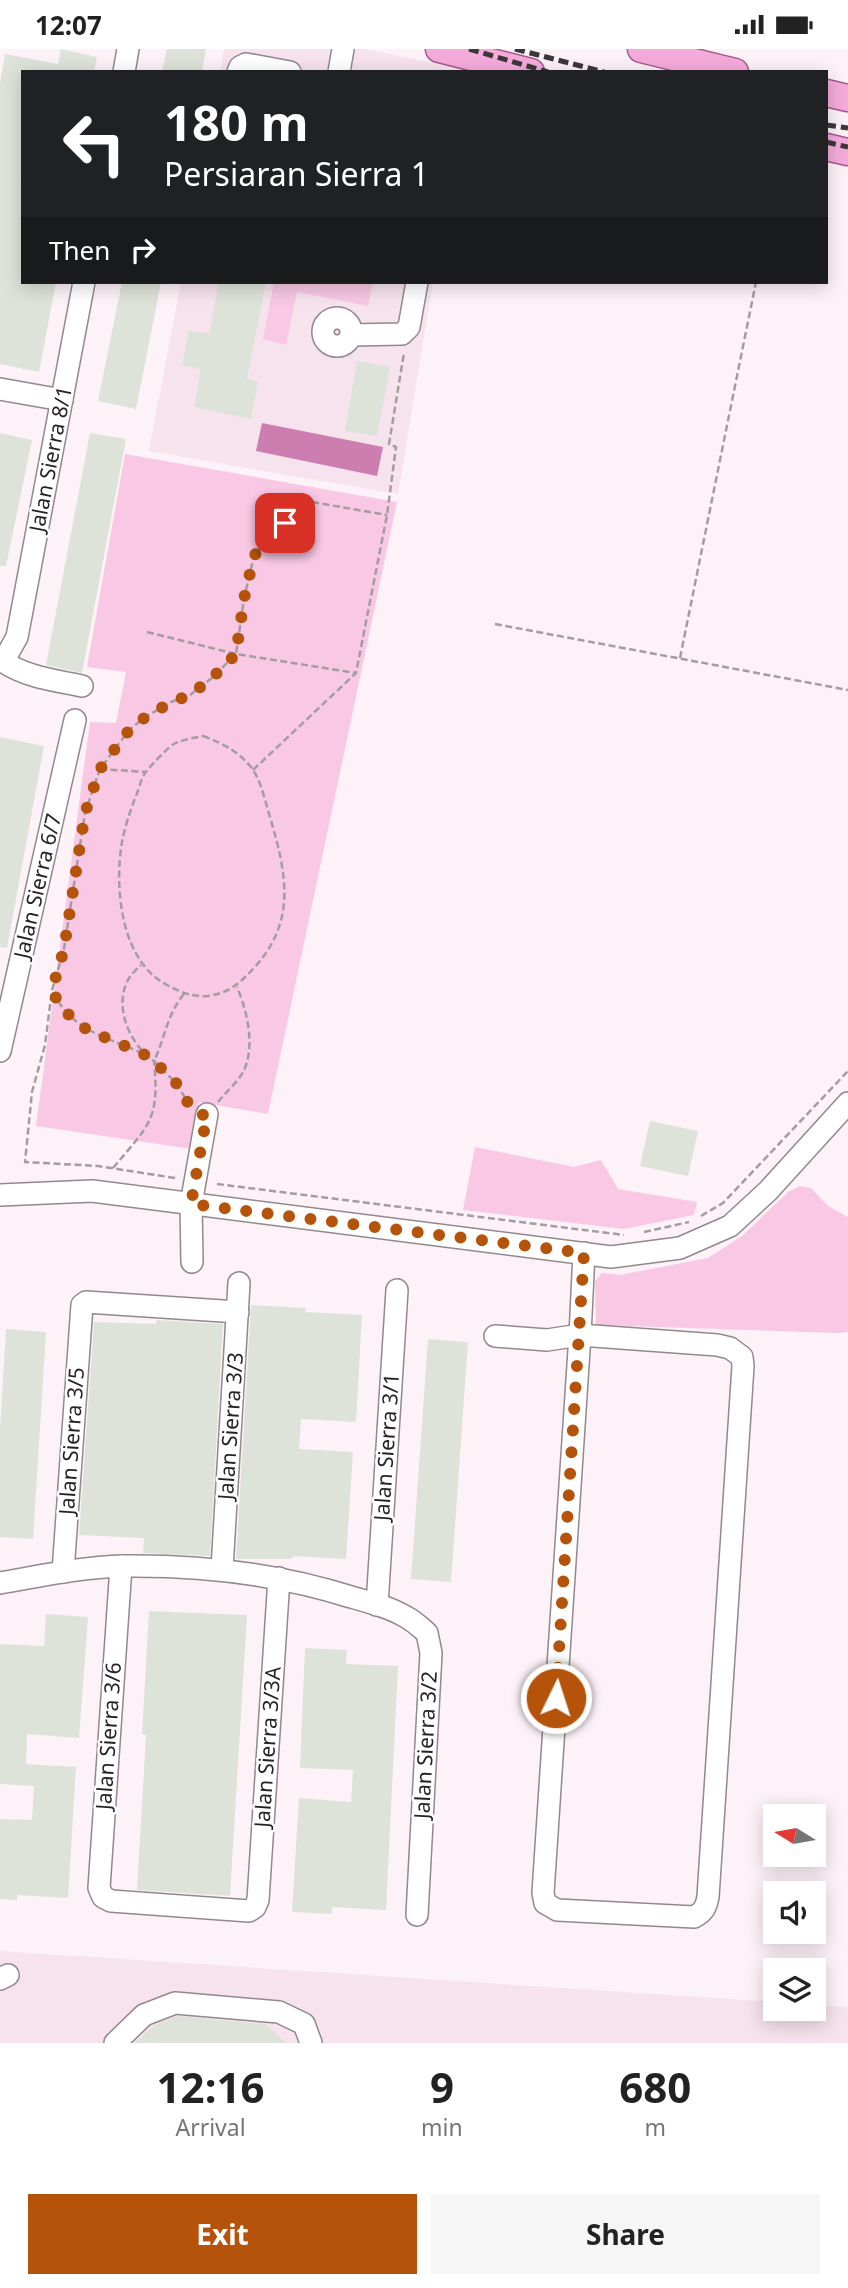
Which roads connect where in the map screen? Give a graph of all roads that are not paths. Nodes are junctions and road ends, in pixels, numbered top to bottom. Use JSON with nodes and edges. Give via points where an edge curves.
{"nodes":[{"id":1,"x":128,"y":49,"type":"edge"},
{"id":2,"x":343,"y":49,"type":"edge"},
{"id":3,"x":641,"y":49,"type":"edge"},
{"id":4,"x":452,"y":56,"type":"edge"},
{"id":5,"x":124,"y":70,"type":"edge"},
{"id":6,"x":240,"y":70,"type":"edge"},
{"id":7,"x":279,"y":70,"type":"edge"},
{"id":8,"x":339,"y":70,"type":"edge"},
{"id":9,"x":517,"y":70,"type":"edge"},
{"id":10,"x":727,"y":70,"type":"edge"},
{"id":11,"x":828,"y":93,"type":"edge"},
{"id":12,"x":848,"y":98,"type":"edge"},
{"id":13,"x":828,"y":147,"type":"edge"},
{"id":14,"x":848,"y":152,"type":"edge"},
{"id":15,"x":84,"y":284,"type":"edge"},
{"id":16,"x":416,"y":284,"type":"edge"},
{"id":17,"x":351,"y":335,"type":"dead end"},
{"id":18,"x":0,"y":389,"type":"edge"},
{"id":19,"x":62,"y":400,"type":"junction"},
{"id":20,"x":0,"y":660,"type":"edge"},
{"id":21,"x":82,"y":685,"type":"dead end"},
{"id":22,"x":75,"y":720,"type":"dead end"},
{"id":23,"x":0,"y":1051,"type":"edge"},
{"id":24,"x":848,"y":1104,"type":"edge"},
{"id":25,"x":207,"y":1114,"type":"road end"},
{"id":26,"x":0,"y":1195,"type":"edge"},
{"id":27,"x":191,"y":1204,"type":"junction"},
{"id":28,"x":584,"y":1253,"type":"junction"},
{"id":29,"x":192,"y":1262,"type":"dead end"},
{"id":30,"x":239,"y":1283,"type":"dead end"},
{"id":31,"x":397,"y":1290,"type":"dead end"},
{"id":32,"x":238,"y":1312,"type":"junction"},
{"id":33,"x":580,"y":1335,"type":"junction"},
{"id":34,"x":495,"y":1336,"type":"dead end"},
{"id":35,"x":121,"y":1566,"type":"junction"},
{"id":36,"x":222,"y":1569,"type":"junction"},
{"id":37,"x":64,"y":1572,"type":"junction"},
{"id":38,"x":279,"y":1578,"type":"junction"},
{"id":39,"x":0,"y":1583,"type":"edge"},
{"id":40,"x":377,"y":1605,"type":"junction"},
{"id":41,"x":249,"y":1911,"type":"joint"},
{"id":42,"x":416,"y":1916,"type":"dead end"},
{"id":43,"x":115,"y":2043,"type":"edge"},
{"id":44,"x":312,"y":2043,"type":"edge"}],
"edges":[{"from":1,"to":5,"type":"street"},
{"from":2,"to":8,"type":"street"},
{"from":3,"to":10,"type":"main road"},
{"from":4,"to":9,"type":"main road"},
{"from":6,"to":7,"type":"street","via":[[246,64]]},
{"from":11,"to":12,"type":"main road"},
{"from":13,"to":14,"type":"main road"},
{"from":15,"to":19,"type":"street","name":"Jalan Sierra 8/1"},
{"from":16,"to":17,"type":"street","via":[[409,327],[402,334]]},
{"from":18,"to":19,"type":"street"},
{"from":19,"to":20,"type":"street","name":"Jalan Sierra 8/1","via":[[17,637]]},
{"from":20,"to":21,"type":"street","via":[[30,676]]},
{"from":22,"to":23,"type":"street","name":"Jalan Sierra 6/7"},
{"from":24,"to":28,"type":"street","via":[[730,1226],[680,1248],[611,1257]]},
{"from":25,"to":27,"type":"street"},
{"from":26,"to":27,"type":"street","via":[[92,1191]]},
{"from":27,"to":28,"type":"street"},
{"from":27,"to":29,"type":"street"},
{"from":28,"to":33,"type":"street"},
{"from":30,"to":32,"type":"street","name":"Jalan Sierra 3/3"},
{"from":31,"to":40,"type":"street","name":"Jalan Sierra 3/1"},
{"from":32,"to":36,"type":"street","name":"Jalan Sierra 3/3"},
{"from":32,"to":37,"type":"street","name":"Jalan Sierra 3/5","via":[[86,1302],[80,1310]]},
{"from":33,"to":33,"type":"street","via":[[543,1893],[545,1903],[557,1910],[694,1916],[706,1907],[708,1897],[742,1357],[717,1345]]},
{"from":33,"to":34,"type":"street","via":[[548,1340]]},
{"from":35,"to":36,"type":"street","name":"Jalan Sierra 3/2"},
{"from":35,"to":37,"type":"street","name":"Jalan Sierra 3/2"},
{"from":35,"to":41,"type":"street","name":"Jalan Sierra 3/6","via":[[99,1888],[111,1901]]},
{"from":36,"to":38,"type":"street","name":"Jalan Sierra 3/2"},
{"from":37,"to":39,"type":"street","name":"Jalan Sierra 3/2"},
{"from":38,"to":40,"type":"street","name":"Jalan Sierra 3/2"},
{"from":38,"to":41,"type":"street","name":"Jalan Sierra 3/3A","via":[[258,1900]]},
{"from":40,"to":42,"type":"street","name":"Jalan Sierra 3/2","via":[[407,1617],[427,1633],[431,1653]]},
{"from":43,"to":44,"type":"street","via":[[144,2015],[176,2003],[279,2012],[304,2024]]}]}
